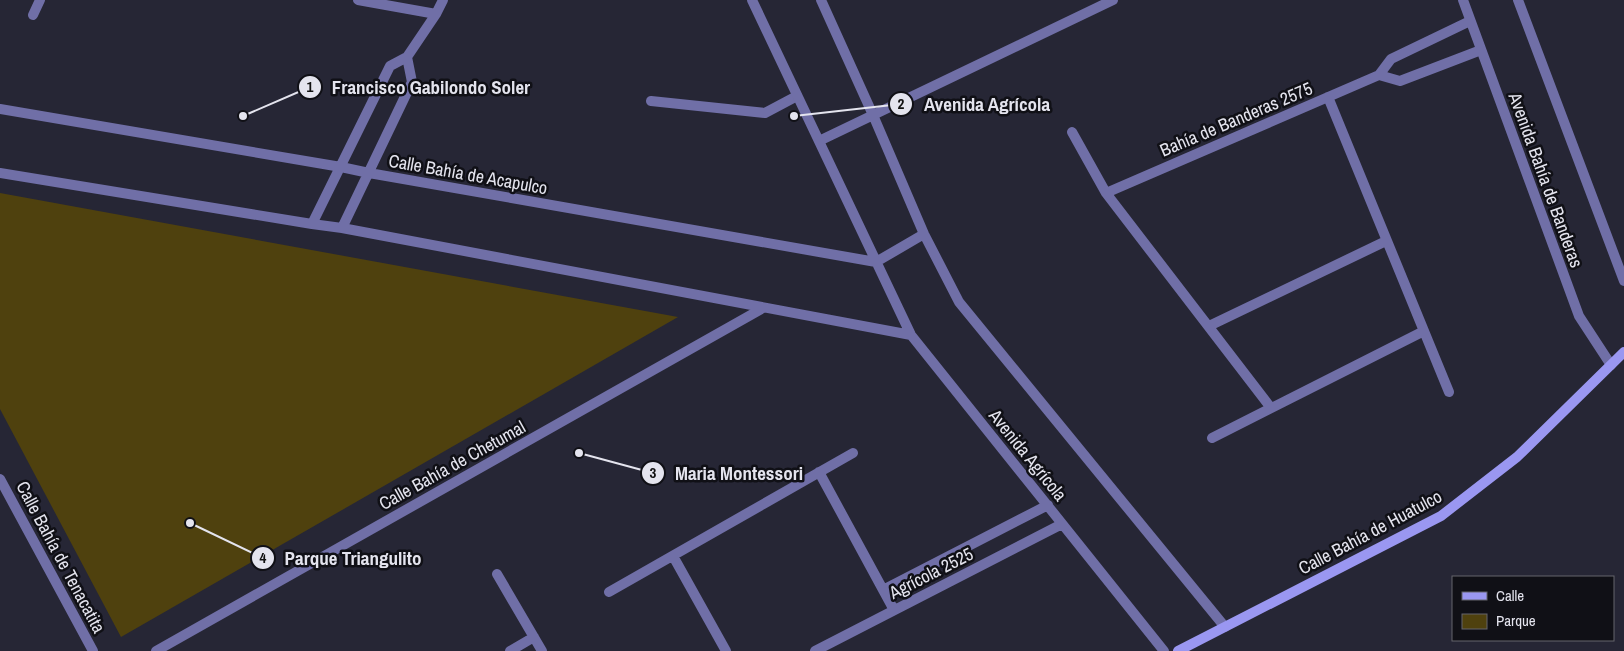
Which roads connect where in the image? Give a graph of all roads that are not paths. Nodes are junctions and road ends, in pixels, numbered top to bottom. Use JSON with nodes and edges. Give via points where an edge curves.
{"nodes":[{"id":1,"x":40,"y":0,"type":"edge"},
{"id":2,"x":358,"y":0,"type":"edge"},
{"id":3,"x":443,"y":0,"type":"edge"},
{"id":4,"x":752,"y":0,"type":"edge"},
{"id":5,"x":821,"y":0,"type":"edge"},
{"id":6,"x":1113,"y":0,"type":"edge"},
{"id":7,"x":1463,"y":0,"type":"edge"},
{"id":8,"x":1518,"y":0,"type":"edge"},
{"id":9,"x":436,"y":14,"type":"junction"},
{"id":10,"x":33,"y":15,"type":"dead end"},
{"id":11,"x":1470,"y":20,"type":"junction"},
{"id":12,"x":1481,"y":50,"type":"junction"},
{"id":13,"x":407,"y":57,"type":"junction"},
{"id":14,"x":1379,"y":74,"type":"junction"},
{"id":15,"x":797,"y":96,"type":"junction"},
{"id":16,"x":1328,"y":97,"type":"junction"},
{"id":17,"x":651,"y":101,"type":"dead end"},
{"id":18,"x":0,"y":109,"type":"edge"},
{"id":19,"x":874,"y":115,"type":"junction"},
{"id":20,"x":1072,"y":132,"type":"dead end"},
{"id":21,"x":819,"y":141,"type":"junction"},
{"id":22,"x":341,"y":167,"type":"junction"},
{"id":23,"x":0,"y":172,"type":"edge"},
{"id":24,"x":369,"y":174,"type":"junction"},
{"id":25,"x":1106,"y":193,"type":"junction"},
{"id":26,"x":312,"y":224,"type":"junction"},
{"id":27,"x":342,"y":228,"type":"junction"},
{"id":28,"x":924,"y":234,"type":"junction"},
{"id":29,"x":1386,"y":240,"type":"junction"},
{"id":30,"x":876,"y":262,"type":"junction"},
{"id":31,"x":1624,"y":281,"type":"edge"},
{"id":32,"x":763,"y":308,"type":"junction"},
{"id":33,"x":1209,"y":326,"type":"junction"},
{"id":34,"x":1424,"y":331,"type":"junction"},
{"id":35,"x":911,"y":335,"type":"junction"},
{"id":36,"x":1624,"y":352,"type":"edge"},
{"id":37,"x":1611,"y":365,"type":"junction"},
{"id":38,"x":1449,"y":392,"type":"dead end"},
{"id":39,"x":1271,"y":408,"type":"junction"},
{"id":40,"x":1212,"y":438,"type":"dead end"},
{"id":41,"x":853,"y":453,"type":"dead end"},
{"id":42,"x":819,"y":472,"type":"junction"},
{"id":43,"x":0,"y":479,"type":"edge"},
{"id":44,"x":1048,"y":505,"type":"junction"},
{"id":45,"x":1062,"y":524,"type":"junction"},
{"id":46,"x":673,"y":556,"type":"junction"},
{"id":47,"x":497,"y":574,"type":"dead end"},
{"id":48,"x":883,"y":590,"type":"junction"},
{"id":49,"x":609,"y":592,"type":"dead end"},
{"id":50,"x":894,"y":610,"type":"junction"},
{"id":51,"x":1225,"y":627,"type":"junction"},
{"id":52,"x":534,"y":637,"type":"junction"},
{"id":53,"x":93,"y":651,"type":"edge"},
{"id":54,"x":156,"y":651,"type":"edge"},
{"id":55,"x":510,"y":651,"type":"edge"},
{"id":56,"x":542,"y":651,"type":"edge"},
{"id":57,"x":726,"y":651,"type":"edge"},
{"id":58,"x":815,"y":651,"type":"edge"},
{"id":59,"x":1164,"y":651,"type":"edge"},
{"id":60,"x":1178,"y":651,"type":"edge"}],
"edges":[{"from":1,"to":10,"type":"street"},
{"from":2,"to":9,"type":"street"},
{"from":3,"to":9,"type":"street"},
{"from":4,"to":15,"type":"street","name":"Avenida Agrícola"},
{"from":5,"to":19,"type":"street"},
{"from":6,"to":19,"type":"street"},
{"from":7,"to":11,"type":"street","name":"Avenida Bahía de Banderas"},
{"from":8,"to":31,"type":"street","name":"Avenida Bahía de Banderas"},
{"from":9,"to":13,"type":"street"},
{"from":11,"to":12,"type":"street","name":"Avenida Bahía de Banderas"},
{"from":11,"to":14,"type":"street","name":"Bahía de Banderas 2575","via":[[1391,59]]},
{"from":12,"to":14,"type":"street","via":[[1400,81]]},
{"from":12,"to":37,"type":"street","name":"Avenida Bahía de Banderas","via":[[1579,316]]},
{"from":13,"to":22,"type":"street","via":[[390,66]]},
{"from":13,"to":24,"type":"street","via":[[412,82]]},
{"from":14,"to":16,"type":"street","name":"Bahía de Banderas 2575"},
{"from":15,"to":17,"type":"street","via":[[765,113]]},
{"from":15,"to":21,"type":"street","name":"Avenida Agrícola"},
{"from":16,"to":25,"type":"street","name":"Bahía de Banderas 2575"},
{"from":16,"to":29,"type":"street"},
{"from":18,"to":22,"type":"street","name":"Calle Bahía de Acapulco"},
{"from":19,"to":21,"type":"street"},
{"from":19,"to":28,"type":"street"},
{"from":20,"to":25,"type":"street"},
{"from":21,"to":30,"type":"street","name":"Avenida Agrícola"},
{"from":22,"to":24,"type":"street","name":"Calle Bahía de Acapulco"},
{"from":22,"to":26,"type":"street"},
{"from":23,"to":26,"type":"street"},
{"from":24,"to":27,"type":"street"},
{"from":24,"to":30,"type":"street","name":"Calle Bahía de Acapulco"},
{"from":25,"to":33,"type":"street"},
{"from":26,"to":27,"type":"street"},
{"from":27,"to":32,"type":"street"},
{"from":28,"to":30,"type":"street"},
{"from":28,"to":51,"type":"street","via":[[959,302]]},
{"from":29,"to":33,"type":"street"},
{"from":29,"to":34,"type":"street"},
{"from":30,"to":35,"type":"street","name":"Avenida Agrícola"},
{"from":32,"to":35,"type":"street"},
{"from":32,"to":54,"type":"street","name":"Calle Bahía de Chetumal"},
{"from":33,"to":39,"type":"street"},
{"from":34,"to":38,"type":"street"},
{"from":34,"to":39,"type":"street"},
{"from":35,"to":44,"type":"street","name":"Avenida Agrícola"},
{"from":36,"to":37,"type":"street","name":"Calle Bahía de Huatulco"},
{"from":37,"to":51,"type":"street","name":"Calle Bahía de Huatulco","via":[[1517,457],[1441,516]]},
{"from":39,"to":40,"type":"street"},
{"from":41,"to":42,"type":"street"},
{"from":42,"to":46,"type":"street"},
{"from":42,"to":48,"type":"street"},
{"from":43,"to":53,"type":"street","name":"Calle Bahía de Tenacatita"},
{"from":44,"to":45,"type":"street","name":"Avenida Agrícola"},
{"from":44,"to":48,"type":"street"},
{"from":45,"to":50,"type":"street","name":"Agrícola 2525"},
{"from":45,"to":59,"type":"street","name":"Avenida Agrícola"},
{"from":46,"to":49,"type":"street"},
{"from":46,"to":57,"type":"street"},
{"from":47,"to":52,"type":"street"},
{"from":48,"to":50,"type":"street"},
{"from":50,"to":58,"type":"street","name":"Agrícola 2525"},
{"from":51,"to":60,"type":"street","name":"Calle Bahía de Huatulco"},
{"from":52,"to":55,"type":"street"},
{"from":52,"to":56,"type":"street"}]}
